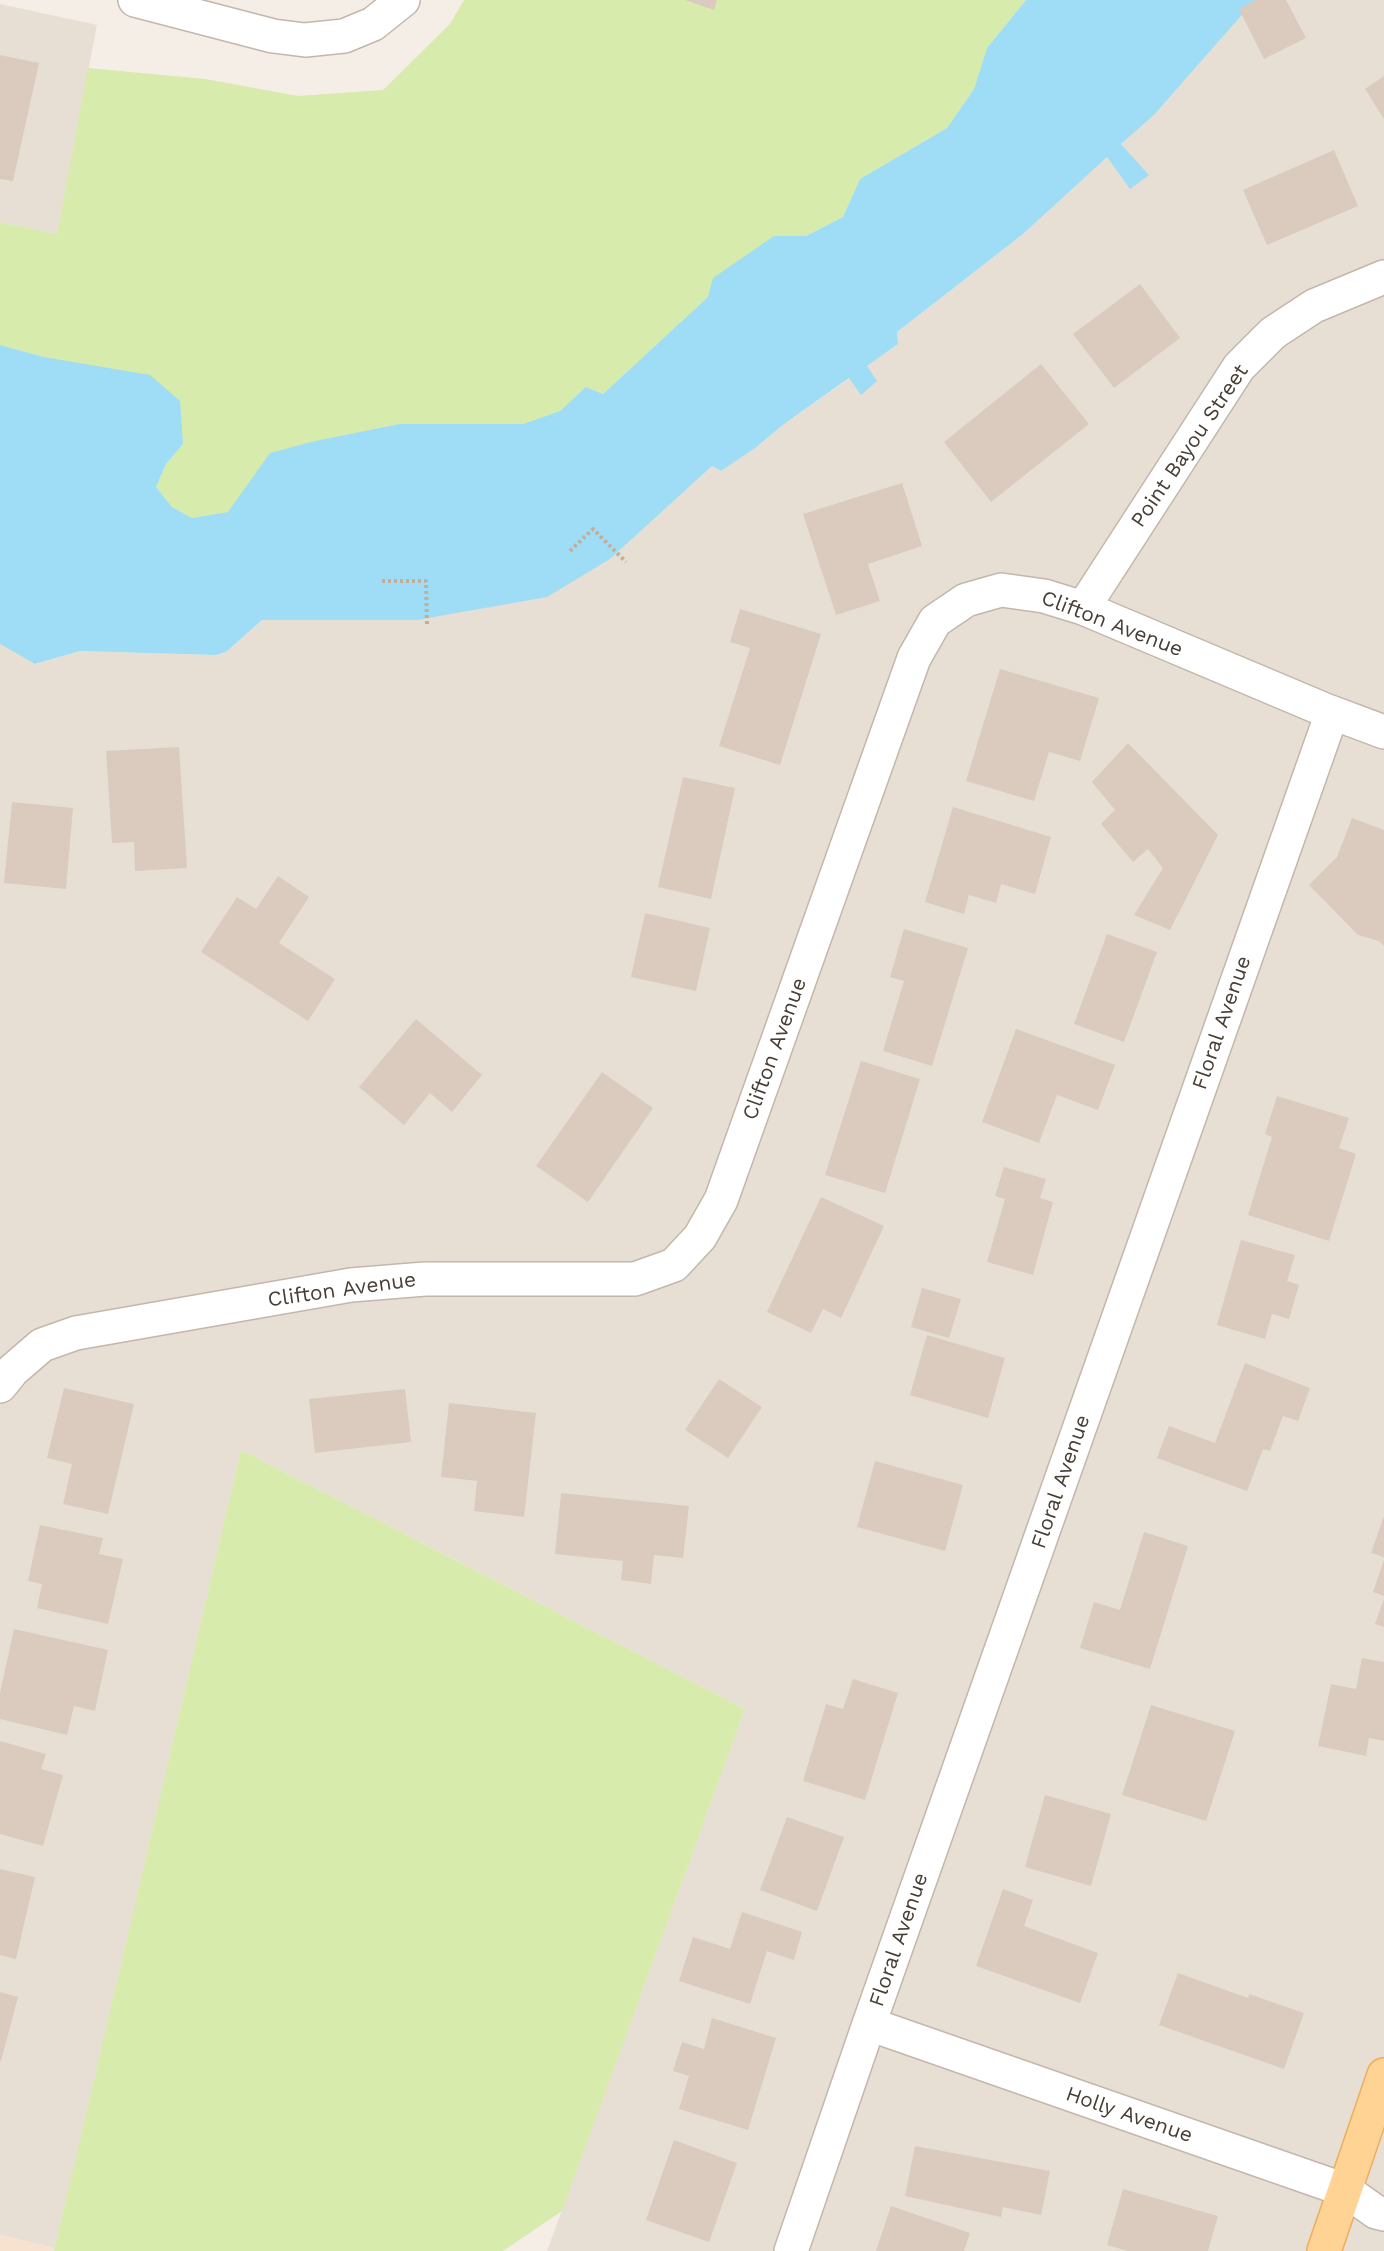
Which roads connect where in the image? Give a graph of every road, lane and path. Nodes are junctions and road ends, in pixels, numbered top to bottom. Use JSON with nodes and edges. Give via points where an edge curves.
{"nodes":[{"id":1,"x":135,"y":0,"type":"edge"},
{"id":2,"x":403,"y":0,"type":"edge"},
{"id":3,"x":1384,"y":277,"type":"edge"},
{"id":4,"x":570,"y":550,"type":"dead end"},
{"id":5,"x":626,"y":562,"type":"dead end"},
{"id":6,"x":382,"y":581,"type":"dead end"},
{"id":7,"x":1083,"y":608,"type":"junction"},
{"id":8,"x":427,"y":624,"type":"dead end"},
{"id":9,"x":1332,"y":713,"type":"junction"},
{"id":10,"x":1384,"y":732,"type":"edge"},
{"id":11,"x":0,"y":1386,"type":"edge"},
{"id":12,"x":869,"y":2024,"type":"junction"},
{"id":13,"x":1384,"y":2075,"type":"edge"},
{"id":14,"x":1345,"y":2190,"type":"junction"},
{"id":15,"x":1384,"y":2214,"type":"edge"},
{"id":16,"x":791,"y":2251,"type":"edge"},
{"id":17,"x":1324,"y":2251,"type":"edge"}],
"edges":[{"from":1,"to":2,"type":"street","via":[[273,36],[305,40],[344,36],[373,24]]},
{"from":3,"to":7,"type":"street","name":"Point Bayou Street","via":[[1314,306],[1273,333],[1239,367]]},
{"from":4,"to":5,"type":"path","via":[[593,529]]},
{"from":6,"to":8,"type":"path","via":[[426,581]]},
{"from":7,"to":9,"type":"street","name":"Clifton Avenue"},
{"from":7,"to":11,"type":"street","name":"Clifton Avenue","via":[[1044,596],[1002,590],[966,600],[934,621],[914,658],[721,1200],[700,1237],[674,1265],[635,1279],[426,1279],[351,1285],[76,1333],[42,1345]]},
{"from":9,"to":10,"type":"street","name":"Clifton Avenue"},
{"from":9,"to":12,"type":"street","name":"Floral Avenue"},
{"from":12,"to":14,"type":"street","name":"Holly Avenue"},
{"from":12,"to":16,"type":"street","name":"Floral Avenue"},
{"from":13,"to":14,"type":"main road"},
{"from":14,"to":15,"type":"street","name":"Holly Avenue"},
{"from":14,"to":17,"type":"main road"}]}
